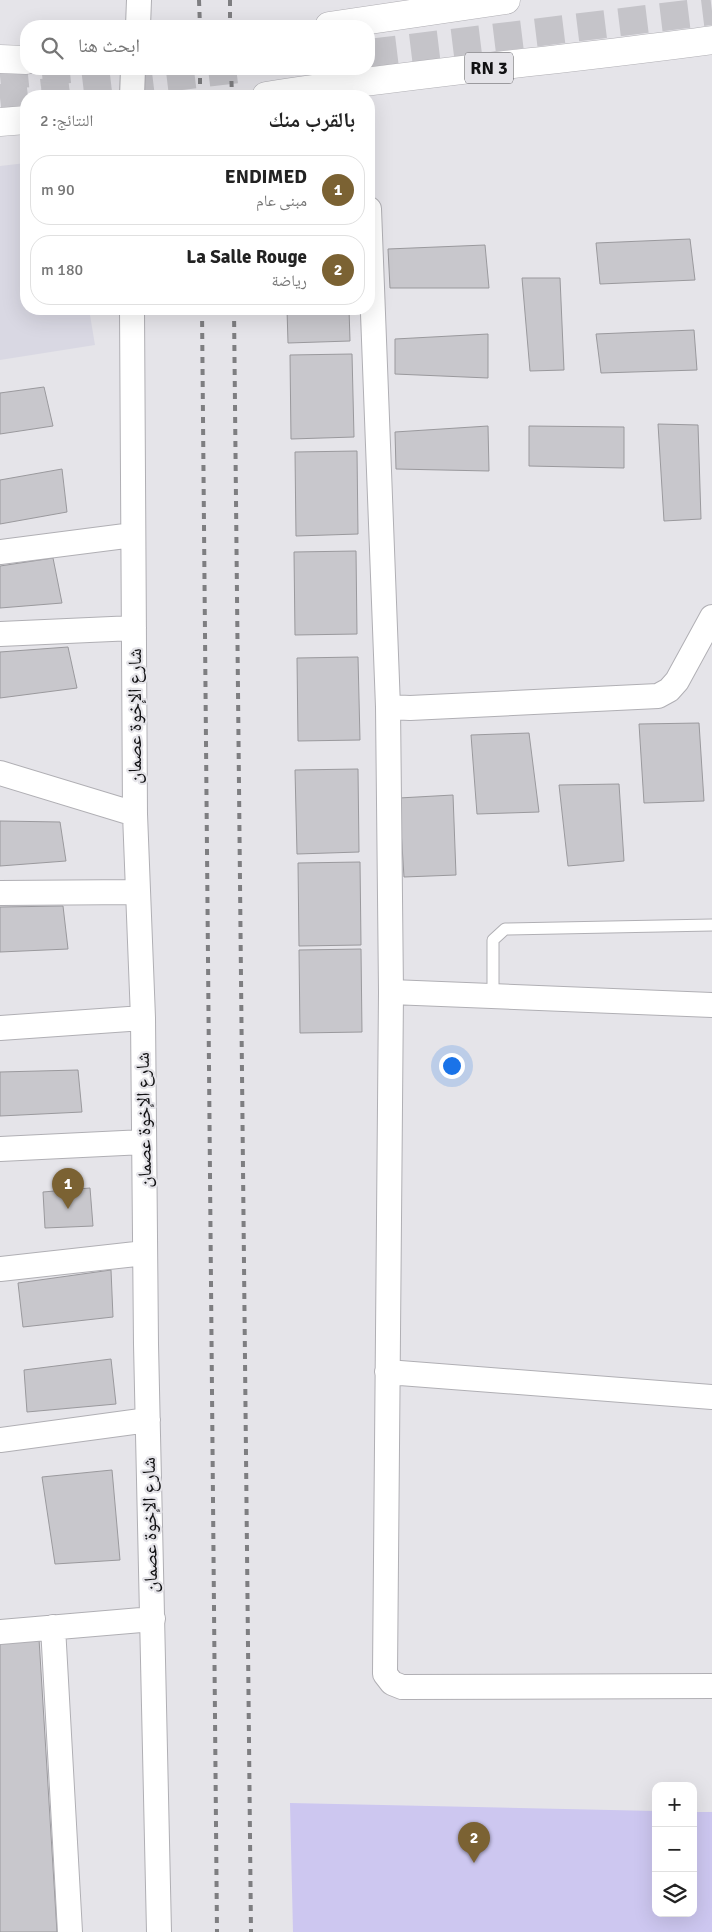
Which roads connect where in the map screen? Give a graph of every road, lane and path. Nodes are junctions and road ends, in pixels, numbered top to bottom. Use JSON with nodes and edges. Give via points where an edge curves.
{"nodes":[{"id":1,"x":139,"y":0,"type":"edge"},
{"id":2,"x":506,"y":0,"type":"edge"},
{"id":3,"x":393,"y":8,"type":"edge"},
{"id":4,"x":138,"y":20,"type":"edge"},
{"id":5,"x":350,"y":20,"type":"edge"},
{"id":6,"x":712,"y":40,"type":"edge"},
{"id":7,"x":0,"y":59,"type":"edge"},
{"id":8,"x":20,"y":60,"type":"edge"},
{"id":9,"x":133,"y":75,"type":"edge"},
{"id":10,"x":362,"y":89,"type":"edge"},
{"id":11,"x":132,"y":90,"type":"edge"},
{"id":12,"x":348,"y":90,"type":"edge"},
{"id":13,"x":20,"y":120,"type":"edge"},
{"id":14,"x":0,"y":122,"type":"edge"},
{"id":15,"x":132,"y":315,"type":"edge"},
{"id":16,"x":373,"y":315,"type":"edge"},
{"id":17,"x":134,"y":535,"type":"junction"},
{"id":18,"x":0,"y":552,"type":"edge"},
{"id":19,"x":712,"y":617,"type":"edge"},
{"id":20,"x":134,"y":628,"type":"junction"},
{"id":21,"x":0,"y":634,"type":"edge"},
{"id":22,"x":388,"y":707,"type":"junction"},
{"id":23,"x":0,"y":773,"type":"edge"},
{"id":24,"x":135,"y":814,"type":"junction"},
{"id":25,"x":138,"y":892,"type":"junction"},
{"id":26,"x":0,"y":893,"type":"edge"},
{"id":27,"x":712,"y":926,"type":"edge"},
{"id":28,"x":391,"y":992,"type":"junction"},
{"id":29,"x":493,"y":996,"type":"junction"},
{"id":30,"x":712,"y":1005,"type":"edge"},
{"id":31,"x":142,"y":1018,"type":"junction"},
{"id":32,"x":0,"y":1028,"type":"edge"},
{"id":33,"x":144,"y":1142,"type":"junction"},
{"id":34,"x":0,"y":1149,"type":"edge"},
{"id":35,"x":145,"y":1253,"type":"junction"},
{"id":36,"x":0,"y":1269,"type":"edge"},
{"id":37,"x":387,"y":1372,"type":"junction"},
{"id":38,"x":712,"y":1397,"type":"edge"},
{"id":39,"x":148,"y":1420,"type":"junction"},
{"id":40,"x":0,"y":1440,"type":"edge"},
{"id":41,"x":153,"y":1619,"type":"junction"},
{"id":42,"x":53,"y":1627,"type":"junction"},
{"id":43,"x":0,"y":1632,"type":"edge"},
{"id":44,"x":712,"y":1686,"type":"edge"},
{"id":45,"x":70,"y":1932,"type":"edge"},
{"id":46,"x":158,"y":1932,"type":"edge"}],
"edges":[{"from":1,"to":4,"type":"street"},
{"from":2,"to":3,"type":"main road"},
{"from":3,"to":5,"type":"main road"},
{"from":6,"to":10,"type":"main road","number":"RN 3"},
{"from":7,"to":8,"type":"main road"},
{"from":9,"to":11,"type":"street"},
{"from":10,"to":12,"type":"main road","number":"RN 3"},
{"from":13,"to":14,"type":"main road"},
{"from":15,"to":17,"type":"street","name":"شارع الإخوة عصمان"},
{"from":16,"to":22,"type":"street"},
{"from":17,"to":18,"type":"street"},
{"from":17,"to":20,"type":"street","name":"شارع الإخوة عصمان"},
{"from":19,"to":22,"type":"street","via":[[677,681],[658,696]]},
{"from":20,"to":21,"type":"street"},
{"from":20,"to":24,"type":"street","name":"شارع الإخوة عصمان"},
{"from":22,"to":28,"type":"street"},
{"from":23,"to":24,"type":"street"},
{"from":24,"to":25,"type":"street","name":"شارع الإخوة عصمان"},
{"from":25,"to":26,"type":"street"},
{"from":25,"to":31,"type":"street","name":"شارع الإخوة عصمان"},
{"from":27,"to":29,"type":"lane","via":[[505,929],[493,940]]},
{"from":28,"to":29,"type":"street"},
{"from":28,"to":37,"type":"street"},
{"from":29,"to":30,"type":"street"},
{"from":31,"to":32,"type":"street"},
{"from":31,"to":33,"type":"street","name":"شارع الإخوة عصمان"},
{"from":33,"to":34,"type":"street"},
{"from":33,"to":35,"type":"street","name":"شارع الإخوة عصمان"},
{"from":35,"to":36,"type":"street"},
{"from":35,"to":39,"type":"street","name":"شارع الإخوة عصمان"},
{"from":37,"to":38,"type":"street"},
{"from":37,"to":44,"type":"street","via":[[385,1674],[392,1682],[402,1687]]},
{"from":39,"to":40,"type":"street"},
{"from":39,"to":41,"type":"street","name":"شارع الإخوة عصمان"},
{"from":41,"to":42,"type":"street"},
{"from":41,"to":46,"type":"street","name":"شارع الإخوة عصمان"},
{"from":42,"to":43,"type":"street"},
{"from":42,"to":45,"type":"street"}]}
